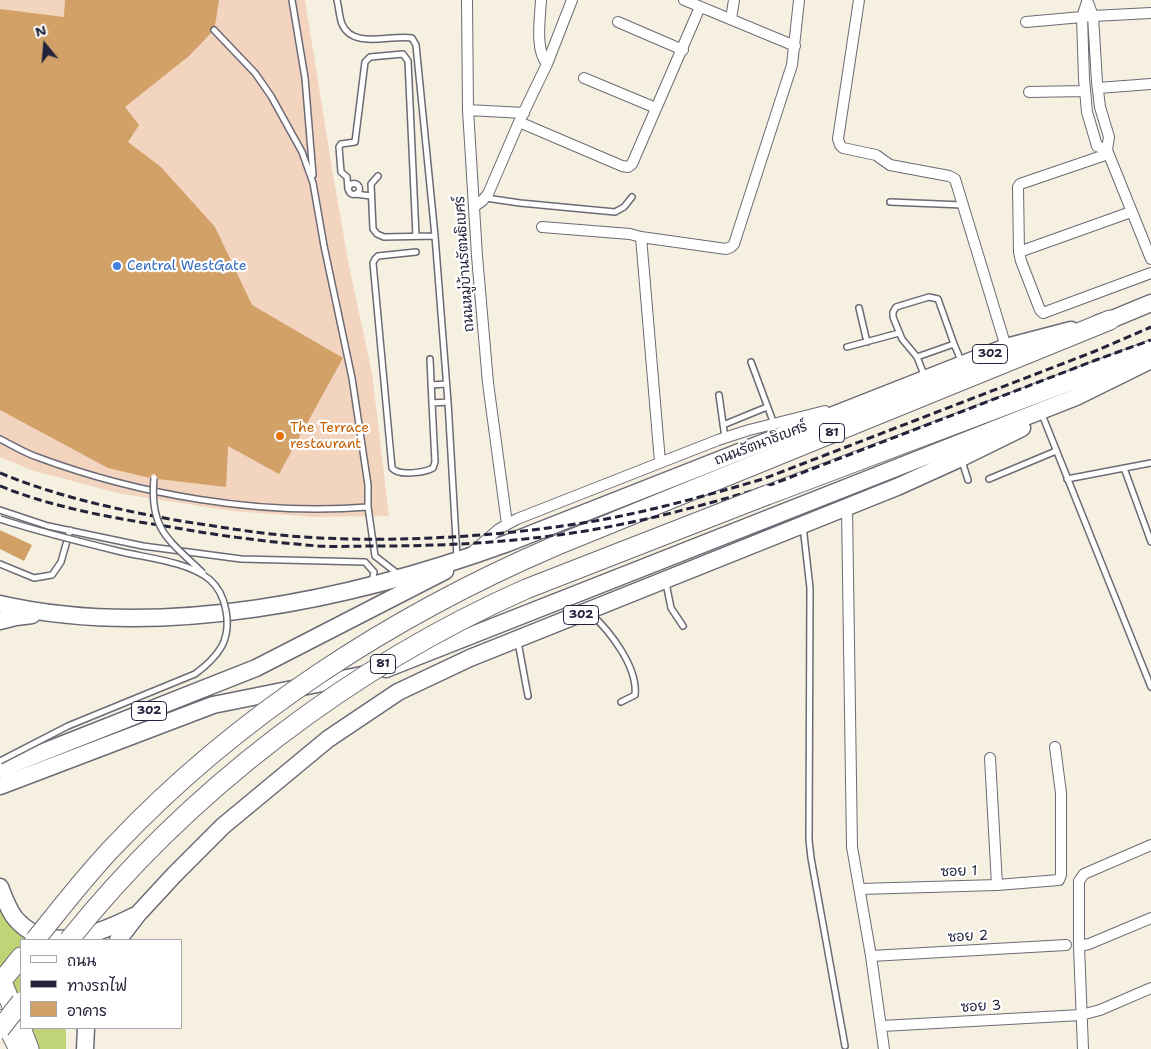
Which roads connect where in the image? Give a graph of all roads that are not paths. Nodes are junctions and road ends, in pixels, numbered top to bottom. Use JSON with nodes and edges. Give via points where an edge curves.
{"nodes":[{"id":1,"x":292,"y":0,"type":"edge"},
{"id":2,"x":337,"y":0,"type":"edge"},
{"id":3,"x":467,"y":0,"type":"edge"},
{"id":4,"x":540,"y":0,"type":"edge"},
{"id":5,"x":572,"y":0,"type":"edge"},
{"id":6,"x":684,"y":0,"type":"edge"},
{"id":7,"x":734,"y":0,"type":"edge"},
{"id":8,"x":799,"y":0,"type":"edge"},
{"id":9,"x":858,"y":0,"type":"edge"},
{"id":10,"x":1087,"y":1,"type":"edge"},
{"id":11,"x":700,"y":7,"type":"junction"},
{"id":12,"x":1151,"y":13,"type":"edge"},
{"id":13,"x":1093,"y":16,"type":"junction"},
{"id":14,"x":1082,"y":17,"type":"junction"},
{"id":15,"x":731,"y":19,"type":"junction"},
{"id":16,"x":618,"y":22,"type":"dead end"},
{"id":17,"x":1026,"y":22,"type":"dead end"},
{"id":18,"x":214,"y":30,"type":"dead end"},
{"id":19,"x":795,"y":46,"type":"junction"},
{"id":20,"x":683,"y":50,"type":"junction"},
{"id":21,"x":547,"y":64,"type":"junction"},
{"id":22,"x":584,"y":78,"type":"dead end"},
{"id":23,"x":1151,"y":84,"type":"edge"},
{"id":24,"x":1098,"y":88,"type":"junction"},
{"id":25,"x":1085,"y":91,"type":"junction"},
{"id":26,"x":1029,"y":92,"type":"dead end"},
{"id":27,"x":656,"y":108,"type":"junction"},
{"id":28,"x":468,"y":110,"type":"junction"},
{"id":29,"x":521,"y":118,"type":"junction"},
{"id":30,"x":1107,"y":152,"type":"junction"},
{"id":31,"x":378,"y":176,"type":"dead end"},
{"id":32,"x":313,"y":183,"type":"junction"},
{"id":33,"x":348,"y":189,"type":"junction"},
{"id":34,"x":355,"y":194,"type":"junction"},
{"id":35,"x":371,"y":196,"type":"junction"},
{"id":36,"x":632,"y":197,"type":"dead end"},
{"id":37,"x":486,"y":198,"type":"junction"},
{"id":38,"x":890,"y":202,"type":"dead end"},
{"id":39,"x":964,"y":205,"type":"junction"},
{"id":40,"x":475,"y":206,"type":"junction"},
{"id":41,"x":1131,"y":212,"type":"junction"},
{"id":42,"x":542,"y":227,"type":"dead end"},
{"id":43,"x":416,"y":236,"type":"junction"},
{"id":44,"x":435,"y":236,"type":"junction"},
{"id":45,"x":641,"y":237,"type":"junction"},
{"id":46,"x":416,"y":252,"type":"dead end"},
{"id":47,"x":1019,"y":252,"type":"junction"},
{"id":48,"x":1151,"y":260,"type":"edge"},
{"id":49,"x":1151,"y":273,"type":"edge"},
{"id":50,"x":1151,"y":303,"type":"edge"},
{"id":51,"x":859,"y":308,"type":"dead end"},
{"id":52,"x":1110,"y":320,"type":"junction"},
{"id":53,"x":899,"y":333,"type":"junction"},
{"id":54,"x":867,"y":342,"type":"junction"},
{"id":55,"x":954,"y":344,"type":"junction"},
{"id":56,"x":847,"y":347,"type":"dead end"},
{"id":57,"x":1006,"y":347,"type":"junction"},
{"id":58,"x":1151,"y":350,"type":"edge"},
{"id":59,"x":916,"y":357,"type":"junction"},
{"id":60,"x":430,"y":359,"type":"dead end"},
{"id":61,"x":1151,"y":360,"type":"edge"},
{"id":62,"x":750,"y":362,"type":"dead end"},
{"id":63,"x":963,"y":364,"type":"junction"},
{"id":64,"x":926,"y":379,"type":"junction"},
{"id":65,"x":446,"y":384,"type":"junction"},
{"id":66,"x":431,"y":385,"type":"junction"},
{"id":67,"x":719,"y":396,"type":"dead end"},
{"id":68,"x":1076,"y":397,"type":"junction"},
{"id":69,"x":874,"y":400,"type":"junction"},
{"id":70,"x":448,"y":402,"type":"junction"},
{"id":71,"x":432,"y":403,"type":"junction"},
{"id":72,"x":767,"y":407,"type":"junction"},
{"id":73,"x":1043,"y":417,"type":"junction"},
{"id":74,"x":774,"y":424,"type":"junction"},
{"id":75,"x":723,"y":425,"type":"junction"},
{"id":76,"x":725,"y":438,"type":"junction"},
{"id":77,"x":0,"y":439,"type":"edge"},
{"id":78,"x":1056,"y":451,"type":"junction"},
{"id":79,"x":961,"y":458,"type":"junction"},
{"id":80,"x":660,"y":462,"type":"junction"},
{"id":81,"x":1151,"y":463,"type":"edge"},
{"id":82,"x":1124,"y":468,"type":"junction"},
{"id":83,"x":154,"y":478,"type":"dead end"},
{"id":84,"x":989,"y":479,"type":"dead end"},
{"id":85,"x":1067,"y":479,"type":"junction"},
{"id":86,"x":968,"y":480,"type":"dead end"},
{"id":87,"x":368,"y":507,"type":"junction"},
{"id":88,"x":847,"y":507,"type":"junction"},
{"id":89,"x":0,"y":510,"type":"edge"},
{"id":90,"x":0,"y":518,"type":"edge"},
{"id":91,"x":507,"y":524,"type":"junction"},
{"id":92,"x":803,"y":526,"type":"junction"},
{"id":93,"x":70,"y":530,"type":"junction"},
{"id":94,"x":1151,"y":542,"type":"edge"},
{"id":95,"x":486,"y":551,"type":"junction"},
{"id":96,"x":461,"y":559,"type":"junction"},
{"id":97,"x":0,"y":564,"type":"edge"},
{"id":98,"x":402,"y":577,"type":"junction"},
{"id":99,"x":209,"y":579,"type":"junction"},
{"id":100,"x":665,"y":581,"type":"junction"},
{"id":101,"x":372,"y":585,"type":"junction"},
{"id":102,"x":0,"y":604,"type":"edge"},
{"id":103,"x":588,"y":612,"type":"junction"},
{"id":104,"x":54,"y":613,"type":"junction"},
{"id":105,"x":0,"y":621,"type":"edge"},
{"id":106,"x":683,"y":626,"type":"dead end"},
{"id":107,"x":518,"y":640,"type":"junction"},
{"id":108,"x":1151,"y":687,"type":"edge"},
{"id":109,"x":528,"y":696,"type":"dead end"},
{"id":110,"x":621,"y":702,"type":"dead end"},
{"id":111,"x":1055,"y":747,"type":"dead end"},
{"id":112,"x":990,"y":758,"type":"dead end"},
{"id":113,"x":0,"y":761,"type":"edge"},
{"id":114,"x":0,"y":769,"type":"edge"},
{"id":115,"x":0,"y":786,"type":"edge"},
{"id":116,"x":1151,"y":845,"type":"edge"},
{"id":117,"x":997,"y":885,"type":"junction"},
{"id":118,"x":0,"y":886,"type":"edge"},
{"id":119,"x":860,"y":889,"type":"junction"},
{"id":120,"x":138,"y":914,"type":"junction"},
{"id":121,"x":1151,"y":918,"type":"edge"},
{"id":122,"x":36,"y":939,"type":"edge"},
{"id":123,"x":70,"y":939,"type":"edge"},
{"id":124,"x":119,"y":939,"type":"edge"},
{"id":125,"x":1066,"y":945,"type":"dead end"},
{"id":126,"x":1079,"y":946,"type":"junction"},
{"id":127,"x":871,"y":956,"type":"junction"},
{"id":128,"x":20,"y":958,"type":"edge"},
{"id":129,"x":0,"y":977,"type":"edge"},
{"id":130,"x":0,"y":983,"type":"edge"},
{"id":131,"x":1151,"y":988,"type":"edge"},
{"id":132,"x":20,"y":1003,"type":"edge"},
{"id":133,"x":1081,"y":1015,"type":"junction"},
{"id":134,"x":0,"y":1017,"type":"edge"},
{"id":135,"x":20,"y":1026,"type":"edge"},
{"id":136,"x":882,"y":1026,"type":"junction"},
{"id":137,"x":0,"y":1029,"type":"edge"},
{"id":138,"x":21,"y":1029,"type":"edge"},
{"id":139,"x":86,"y":1029,"type":"edge"},
{"id":140,"x":845,"y":1046,"type":"dead end"},
{"id":141,"x":16,"y":1049,"type":"edge"},
{"id":142,"x":29,"y":1049,"type":"edge"},
{"id":143,"x":85,"y":1049,"type":"edge"},
{"id":144,"x":884,"y":1049,"type":"edge"},
{"id":145,"x":1083,"y":1049,"type":"edge"}],
"edges":[{"from":1,"to":32,"type":"lane","via":[[306,78]]},
{"from":2,"to":44,"type":"lane","via":[[342,24],[354,36],[362,39],[405,37],[412,38],[416,44]]},
{"from":3,"to":28,"type":"street","name":"ถนนหมู่บ้านรัตนธิเบศร์"},
{"from":4,"to":21,"type":"street","via":[[540,48]]},
{"from":5,"to":21,"type":"street"},
{"from":6,"to":11,"type":"street"},
{"from":7,"to":15,"type":"street"},
{"from":8,"to":19,"type":"street"},
{"from":9,"to":39,"type":"street","via":[[838,139],[840,145],[876,155],[890,166],[949,176],[957,184]]},
{"from":10,"to":13,"type":"street"},
{"from":10,"to":14,"type":"street"},
{"from":11,"to":15,"type":"street"},
{"from":11,"to":20,"type":"street"},
{"from":12,"to":13,"type":"street"},
{"from":13,"to":14,"type":"street"},
{"from":13,"to":24,"type":"street"},
{"from":14,"to":17,"type":"street"},
{"from":14,"to":25,"type":"street"},
{"from":15,"to":19,"type":"street"},
{"from":16,"to":20,"type":"street"},
{"from":18,"to":32,"type":"lane","via":[[255,73],[276,103],[302,152]]},
{"from":19,"to":45,"type":"street","via":[[784,91],[734,244],[726,249]]},
{"from":20,"to":27,"type":"street"},
{"from":21,"to":29,"type":"street"},
{"from":22,"to":27,"type":"street"},
{"from":23,"to":24,"type":"street"},
{"from":24,"to":30,"type":"street","via":[[1109,137]]},
{"from":25,"to":26,"type":"street"},
{"from":25,"to":30,"type":"street","via":[[1087,112],[1097,146]]},
{"from":27,"to":29,"type":"street","via":[[628,167]]},
{"from":28,"to":29,"type":"street"},
{"from":28,"to":40,"type":"street","name":"ถนนหมู่บ้านรัตนธิเบศร์"},
{"from":29,"to":37,"type":"street"},
{"from":30,"to":41,"type":"street"},
{"from":30,"to":47,"type":"street","via":[[1020,184]]},
{"from":31,"to":35,"type":"lane","via":[[371,184]]},
{"from":32,"to":87,"type":"lane","via":[[352,378],[368,485]]},
{"from":33,"to":34,"type":"lane"},
{"from":33,"to":34,"type":"lane","via":[[350,184],[357,184],[360,189]]},
{"from":33,"to":43,"type":"lane","via":[[347,177],[341,172],[339,147],[344,142],[355,142],[365,62],[370,56],[403,54],[408,61]]},
{"from":34,"to":35,"type":"lane"},
{"from":35,"to":43,"type":"lane","via":[[373,229],[377,234],[384,237]]},
{"from":36,"to":37,"type":"lane","via":[[615,212]]},
{"from":37,"to":40,"type":"street"},
{"from":38,"to":39,"type":"lane"},
{"from":39,"to":57,"type":"street"},
{"from":40,"to":91,"type":"street","name":"ถนนหมู่บ้านรัตนธิเบศร์","via":[[488,383]]},
{"from":41,"to":47,"type":"street"},
{"from":41,"to":48,"type":"street"},
{"from":42,"to":45,"type":"street"},
{"from":43,"to":44,"type":"lane"},
{"from":44,"to":65,"type":"lane"},
{"from":45,"to":80,"type":"street"},
{"from":46,"to":71,"type":"lane","via":[[378,256],[373,263],[392,468],[395,472],[428,470],[434,466]]},
{"from":47,"to":49,"type":"street","via":[[1043,313]]},
{"from":50,"to":52,"type":"main road","name":"ถนนรัตนาธิเบศร์","number":"302"},
{"from":51,"to":54,"type":"lane"},
{"from":52,"to":57,"type":"main road","name":"ถนนรัตนาธิเบศร์","number":"302"},
{"from":52,"to":122,"type":"highway","number":"81","bridge":true,"via":[[555,546],[464,587],[400,622],[314,677],[193,771],[122,838],[79,884]]},
{"from":53,"to":54,"type":"lane"},
{"from":53,"to":55,"type":"lane","via":[[893,317],[896,308],[935,298],[940,303]]},
{"from":53,"to":59,"type":"lane"},
{"from":54,"to":56,"type":"lane"},
{"from":55,"to":59,"type":"lane"},
{"from":55,"to":63,"type":"lane"},
{"from":57,"to":63,"type":"main road","name":"ถนนรัตนาธิเบศร์","number":"302"},
{"from":58,"to":123,"type":"highway","number":"81","bridge":true,"via":[[767,495],[496,602],[445,628],[381,666],[286,731],[210,793],[120,880]]},
{"from":59,"to":64,"type":"lane"},
{"from":60,"to":66,"type":"lane"},
{"from":61,"to":68,"type":"main road","number":"302"},
{"from":62,"to":72,"type":"lane"},
{"from":63,"to":64,"type":"main road","name":"ถนนรัตนาธิเบศร์","number":"302"},
{"from":64,"to":69,"type":"main road","name":"ถนนรัตนาธิเบศร์","number":"302"},
{"from":65,"to":66,"type":"lane"},
{"from":65,"to":70,"type":"lane"},
{"from":66,"to":71,"type":"lane"},
{"from":67,"to":75,"type":"lane"},
{"from":68,"to":73,"type":"main road","number":"302"},
{"from":68,"to":115,"type":"main road","bridge":true,"via":[[409,661],[360,676],[213,705]]},
{"from":69,"to":74,"type":"street"},
{"from":69,"to":95,"type":"main road","name":"ถนนรัตนาธิเบศร์","number":"302"},
{"from":70,"to":71,"type":"lane"},
{"from":70,"to":96,"type":"lane"},
{"from":72,"to":74,"type":"lane"},
{"from":72,"to":75,"type":"lane"},
{"from":73,"to":78,"type":"lane"},
{"from":73,"to":79,"type":"main road","number":"302"},
{"from":74,"to":76,"type":"street"},
{"from":75,"to":76,"type":"lane"},
{"from":76,"to":80,"type":"street"},
{"from":77,"to":87,"type":"lane","via":[[53,463],[179,496],[261,506],[333,510]]},
{"from":78,"to":84,"type":"lane"},
{"from":78,"to":85,"type":"lane"},
{"from":79,"to":86,"type":"lane"},
{"from":79,"to":88,"type":"main road","number":"302"},
{"from":80,"to":91,"type":"street"},
{"from":81,"to":82,"type":"lane"},
{"from":82,"to":85,"type":"lane"},
{"from":82,"to":94,"type":"lane"},
{"from":83,"to":99,"type":"lane","bridge":true,"via":[[154,511],[164,536]]},
{"from":85,"to":108,"type":"lane"},
{"from":87,"to":98,"type":"lane","via":[[375,556]]},
{"from":88,"to":92,"type":"main road","number":"302"},
{"from":88,"to":119,"type":"street","via":[[852,846]]},
{"from":89,"to":93,"type":"lane"},
{"from":90,"to":99,"type":"lane","bridge":true,"via":[[174,564]]},
{"from":91,"to":96,"type":"street"},
{"from":92,"to":100,"type":"main road","number":"302"},
{"from":92,"to":140,"type":"lane","via":[[810,588],[809,840]]},
{"from":93,"to":97,"type":"lane","via":[[61,562],[52,575],[34,578]]},
{"from":93,"to":101,"type":"lane","via":[[143,546],[241,559],[365,562],[374,572]]},
{"from":95,"to":96,"type":"main road"},
{"from":95,"to":114,"type":"main road","number":"302","via":[[297,649],[231,679]]},
{"from":96,"to":98,"type":"main road"},
{"from":98,"to":101,"type":"main road"},
{"from":99,"to":113,"type":"lane","bridge":true,"via":[[221,594],[227,621],[222,645],[208,664],[179,682],[68,726]]},
{"from":100,"to":103,"type":"main road","number":"302"},
{"from":100,"to":106,"type":"lane","via":[[671,608]]},
{"from":101,"to":104,"type":"main road","via":[[299,602],[224,612],[122,617]]},
{"from":102,"to":104,"type":"main road"},
{"from":103,"to":107,"type":"main road","number":"302"},
{"from":103,"to":110,"type":"lane","via":[[610,634],[627,660],[636,689],[635,695]]},
{"from":104,"to":105,"type":"main road","via":[[16,616]]},
{"from":107,"to":109,"type":"lane"},
{"from":107,"to":120,"type":"main road","number":"302","via":[[470,658],[398,692],[328,739],[206,842]]},
{"from":111,"to":117,"type":"street","name":"ซอย 1","via":[[1061,793],[1059,880]]},
{"from":112,"to":117,"type":"street"},
{"from":116,"to":126,"type":"street","via":[[1081,876]]},
{"from":117,"to":119,"type":"street","name":"ซอย 1"},
{"from":118,"to":120,"type":"main road","via":[[16,918],[26,928],[42,936],[66,939],[89,936]]},
{"from":119,"to":127,"type":"street"},
{"from":120,"to":124,"type":"main road","number":"302"},
{"from":121,"to":126,"type":"street"},
{"from":125,"to":127,"type":"street","name":"ซอย 2"},
{"from":126,"to":133,"type":"street"},
{"from":127,"to":136,"type":"street"},
{"from":128,"to":130,"type":"highway"},
{"from":129,"to":135,"type":"highway"},
{"from":131,"to":133,"type":"street","name":"ซอย 3"},
{"from":132,"to":137,"type":"highway","bridge":true},
{"from":133,"to":136,"type":"street","name":"ซอย 3"},
{"from":133,"to":145,"type":"street"},
{"from":134,"to":141,"type":"main road"},
{"from":136,"to":144,"type":"street"},
{"from":138,"to":142,"type":"highway"},
{"from":139,"to":143,"type":"main road"}]}
